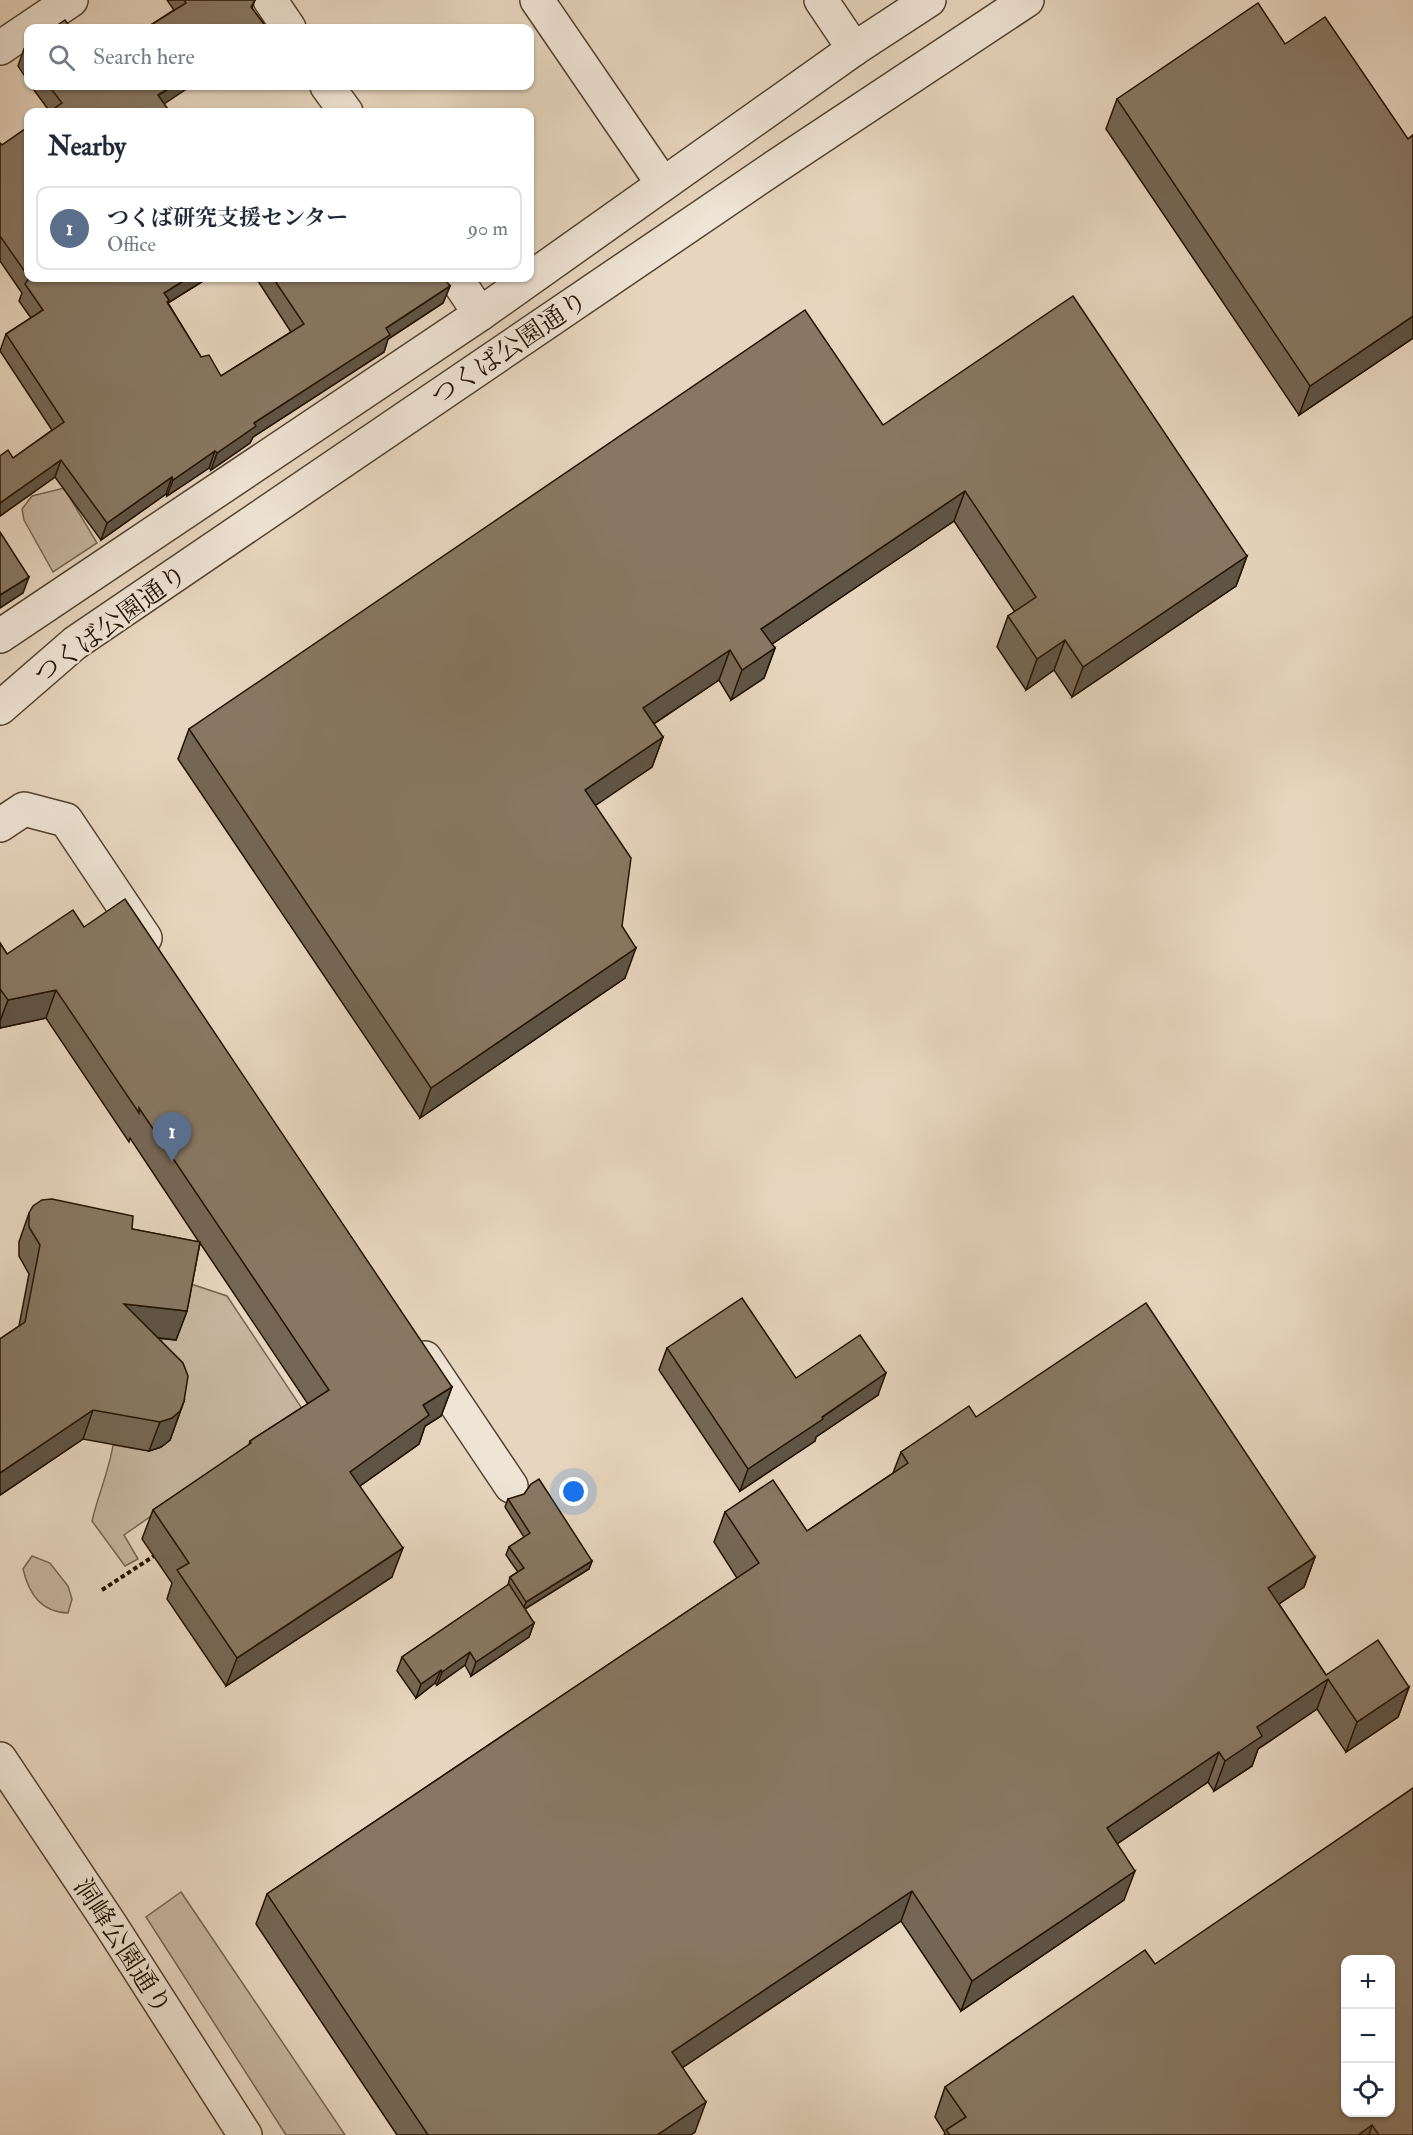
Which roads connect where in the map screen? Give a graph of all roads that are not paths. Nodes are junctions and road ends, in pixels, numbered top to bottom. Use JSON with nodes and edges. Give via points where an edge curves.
{"nodes":[{"id":1,"x":71,"y":0,"type":"edge"},
{"id":2,"x":270,"y":0,"type":"edge"},
{"id":3,"x":537,"y":0,"type":"edge"},
{"id":4,"x":820,"y":0,"type":"edge"},
{"id":5,"x":929,"y":0,"type":"edge"},
{"id":6,"x":1027,"y":0,"type":"edge"},
{"id":7,"x":36,"y":24,"type":"edge"},
{"id":8,"x":286,"y":24,"type":"edge"},
{"id":9,"x":24,"y":32,"type":"edge"},
{"id":10,"x":0,"y":48,"type":"edge"},
{"id":11,"x":854,"y":50,"type":"junction"},
{"id":12,"x":330,"y":90,"type":"edge"},
{"id":13,"x":343,"y":108,"type":"edge"},
{"id":14,"x":663,"y":184,"type":"junction"},
{"id":15,"x":534,"y":276,"type":"edge"},
{"id":16,"x":459,"y":282,"type":"edge"},
{"id":17,"x":525,"y":282,"type":"edge"},
{"id":18,"x":480,"y":314,"type":"junction"},
{"id":19,"x":0,"y":636,"type":"edge"},
{"id":20,"x":0,"y":708,"type":"edge"},
{"id":21,"x":0,"y":825,"type":"edge"},
{"id":22,"x":159,"y":959,"type":"edge"},
{"id":23,"x":411,"y":1336,"type":"edge"},
{"id":24,"x":511,"y":1486,"type":"dead end"},
{"id":25,"x":0,"y":1758,"type":"edge"},
{"id":26,"x":245,"y":2135,"type":"edge"}],
"edges":[{"from":1,"to":7,"type":"street"},
{"from":2,"to":8,"type":"street"},
{"from":3,"to":14,"type":"street"},
{"from":4,"to":11,"type":"street"},
{"from":5,"to":11,"type":"street"},
{"from":6,"to":20,"type":"street","name":"つくば公園通り","via":[[75,643]]},
{"from":9,"to":10,"type":"street"},
{"from":11,"to":14,"type":"street"},
{"from":12,"to":13,"type":"street"},
{"from":14,"to":15,"type":"street"},
{"from":16,"to":18,"type":"street"},
{"from":17,"to":18,"type":"street"},
{"from":18,"to":19,"type":"street"},
{"from":21,"to":22,"type":"street","via":[[24,809],[66,820]]},
{"from":23,"to":24,"type":"street"},
{"from":25,"to":26,"type":"street","name":"洞峰公園通り"}]}
